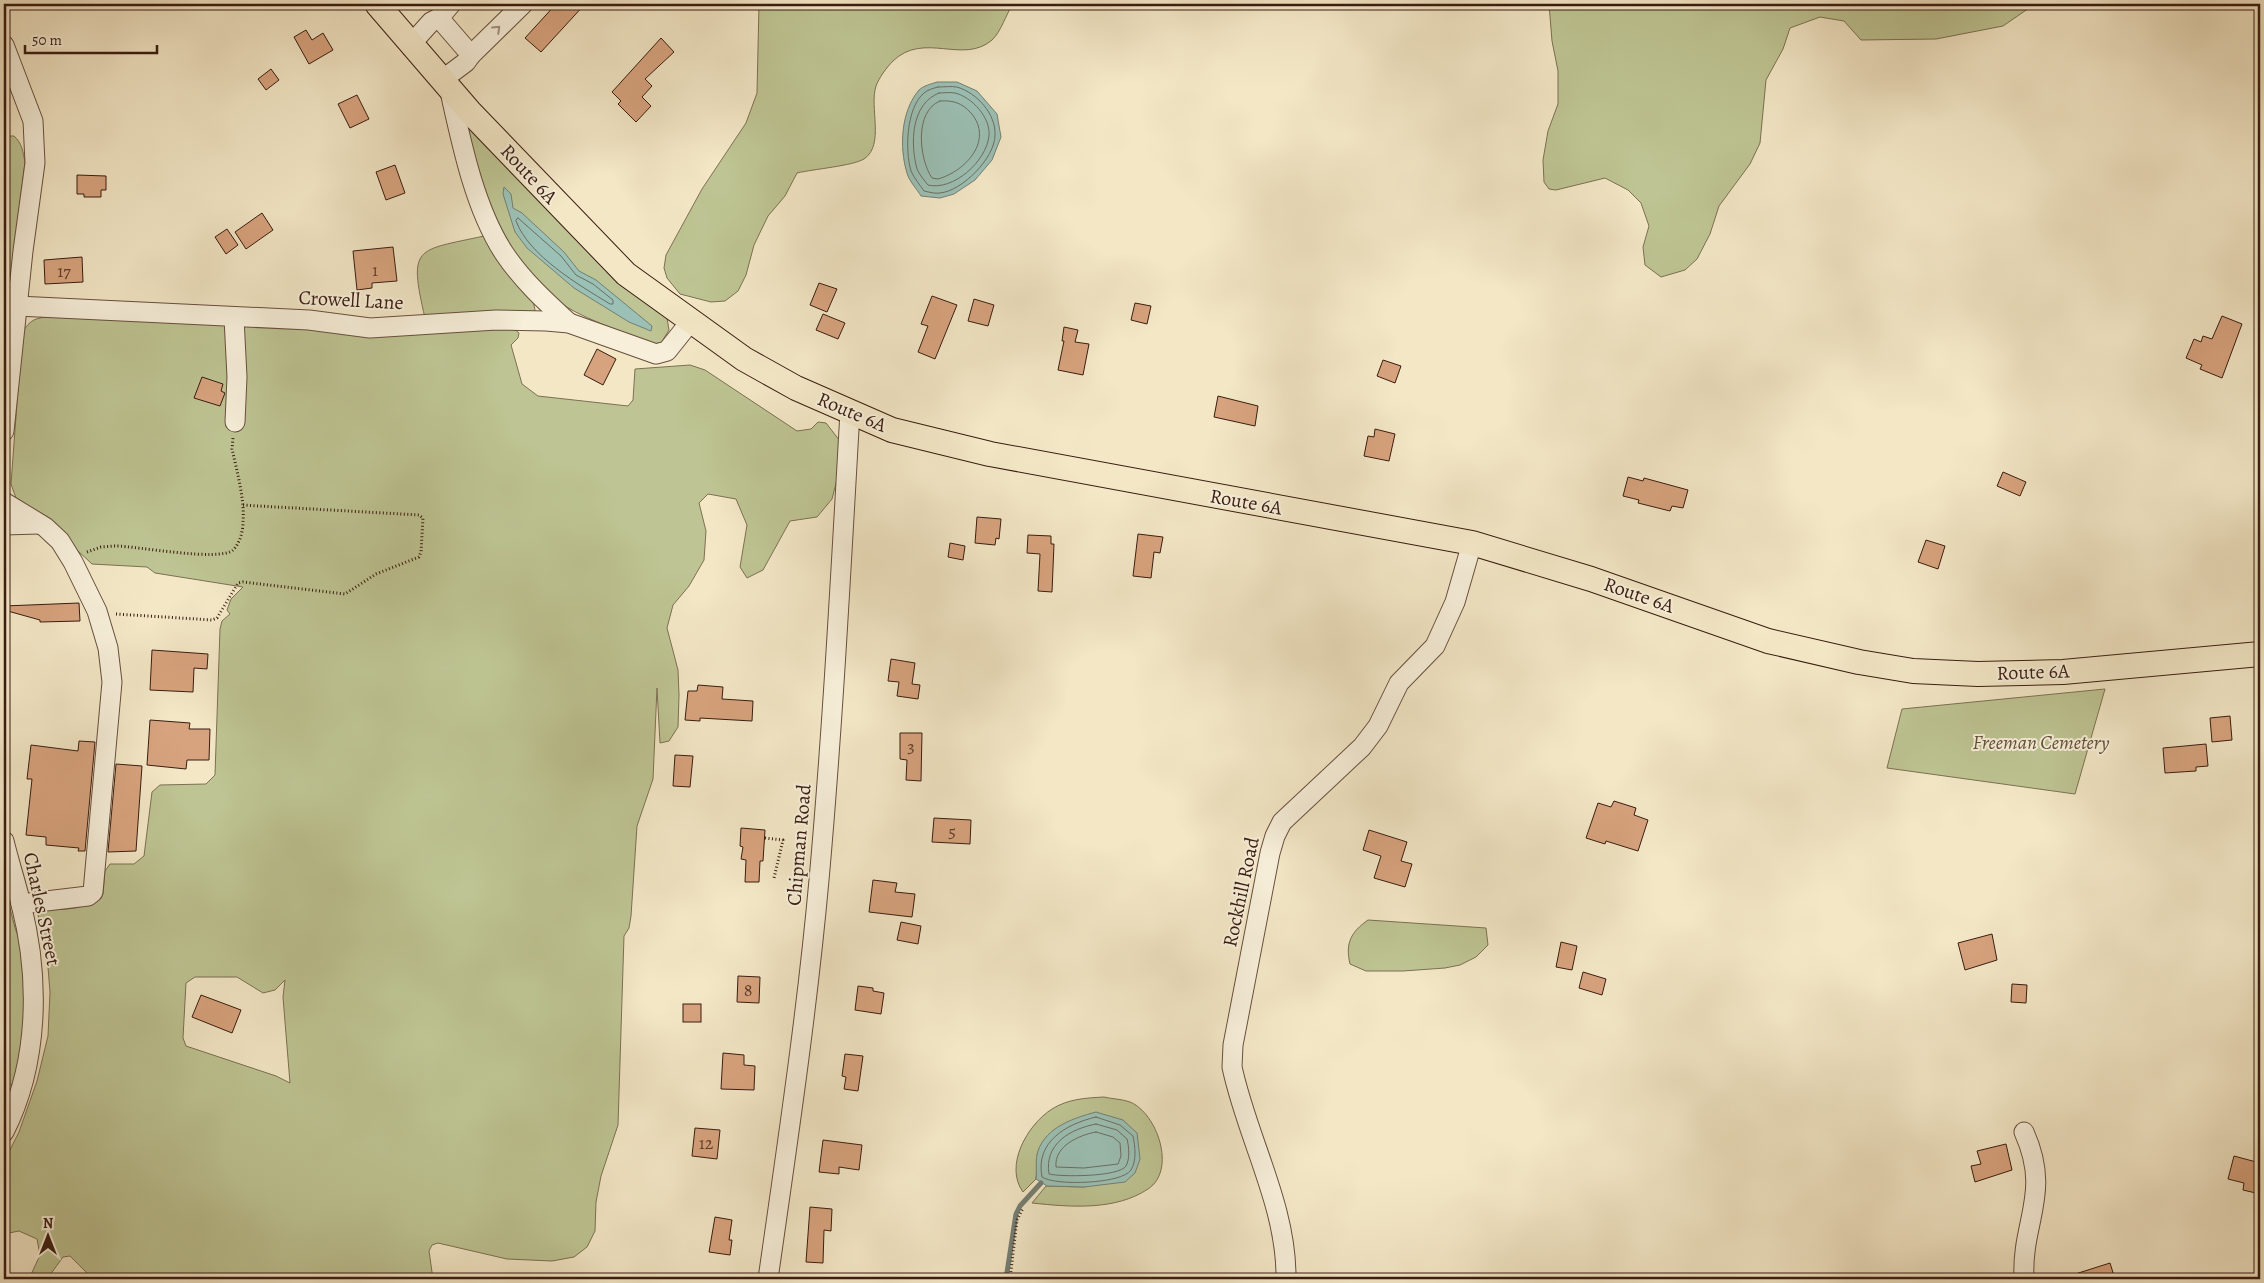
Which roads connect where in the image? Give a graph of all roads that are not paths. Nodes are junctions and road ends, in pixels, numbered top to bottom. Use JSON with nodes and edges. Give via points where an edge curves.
{"nodes":[{"id":1,"x":377,"y":4,"type":"edge"},
{"id":2,"x":452,"y":4,"type":"edge"},
{"id":3,"x":523,"y":4,"type":"edge"},
{"id":4,"x":439,"y":18,"type":"junction"},
{"id":5,"x":412,"y":43,"type":"junction"},
{"id":6,"x":4,"y":45,"type":"edge"},
{"id":7,"x":471,"y":54,"type":"junction"},
{"id":8,"x":446,"y":83,"type":"junction"},
{"id":9,"x":17,"y":306,"type":"junction"},
{"id":10,"x":234,"y":318,"type":"junction"},
{"id":11,"x":691,"y":321,"type":"junction"},
{"id":12,"x":569,"y":323,"type":"junction"},
{"id":13,"x":850,"y":412,"type":"junction"},
{"id":14,"x":235,"y":422,"type":"road end"},
{"id":15,"x":4,"y":431,"type":"edge"},
{"id":16,"x":4,"y":502,"type":"edge"},
{"id":17,"x":39,"y":524,"type":"junction"},
{"id":18,"x":4,"y":525,"type":"edge"},
{"id":19,"x":1472,"y":543,"type":"junction"},
{"id":20,"x":2260,"y":654,"type":"edge"},
{"id":21,"x":4,"y":841,"type":"edge"},
{"id":22,"x":22,"y":904,"type":"junction"},
{"id":23,"x":4,"y":1132,"type":"edge"},
{"id":24,"x":2024,"y":1132,"type":"dead end"},
{"id":25,"x":768,"y":1279,"type":"edge"},
{"id":26,"x":1286,"y":1279,"type":"edge"},
{"id":27,"x":2024,"y":1279,"type":"edge"}],
"edges":[{"from":1,"to":5,"type":"main road","name":"Route 6A"},
{"from":2,"to":4,"type":"street"},
{"from":7,"to":3,"type":"street","one_way":true},
{"from":4,"to":5,"type":"street","via":[[431,22]]},
{"from":4,"to":7,"type":"street"},
{"from":5,"to":8,"type":"main road","name":"Route 6A"},
{"from":6,"to":9,"type":"street","via":[[32,121],[35,163]]},
{"from":7,"to":8,"type":"street"},
{"from":8,"to":11,"type":"main road","name":"Route 6A","via":[[476,119],[626,274]]},
{"from":8,"to":12,"type":"street","via":[[461,141],[491,231],[522,277]]},
{"from":9,"to":10,"type":"street","name":"Crowell Lane"},
{"from":9,"to":15,"type":"street"},
{"from":10,"to":12,"type":"street","name":"Crowell Lane","via":[[310,320],[370,328],[496,320]]},
{"from":10,"to":14,"type":"street","via":[[238,378]]},
{"from":11,"to":12,"type":"street","name":"Crowell Lane","via":[[667,351],[656,354]]},
{"from":11,"to":13,"type":"main road","name":"Route 6A","via":[[744,359],[796,388]]},
{"from":13,"to":19,"type":"main road","name":"Route 6A","via":[[892,430],[990,454]]},
{"from":13,"to":25,"type":"street","name":"Chipman Road","via":[[834,699],[819,879],[806,1004]]},
{"from":16,"to":17,"type":"street"},
{"from":17,"to":18,"type":"street"},
{"from":17,"to":22,"type":"street","via":[[60,541],[95,606],[108,648],[112,682],[94,892],[88,896]]},
{"from":19,"to":20,"type":"main road","name":"Route 6A","via":[[1591,579],[1768,641],[1913,671],[1978,674],[2063,672]]},
{"from":19,"to":26,"type":"street","name":"Rockhill Road","via":[[1455,602],[1434,646],[1399,683],[1378,726],[1362,747],[1282,822],[1270,853],[1233,1045],[1232,1067],[1282,1230]]},
{"from":21,"to":22,"type":"street","name":"Charles Street"},
{"from":22,"to":23,"type":"street","name":"Charles Street","via":[[34,975],[32,1033],[23,1085]]},
{"from":24,"to":27,"type":"street","via":[[2031,1148],[2037,1184]]}]}
